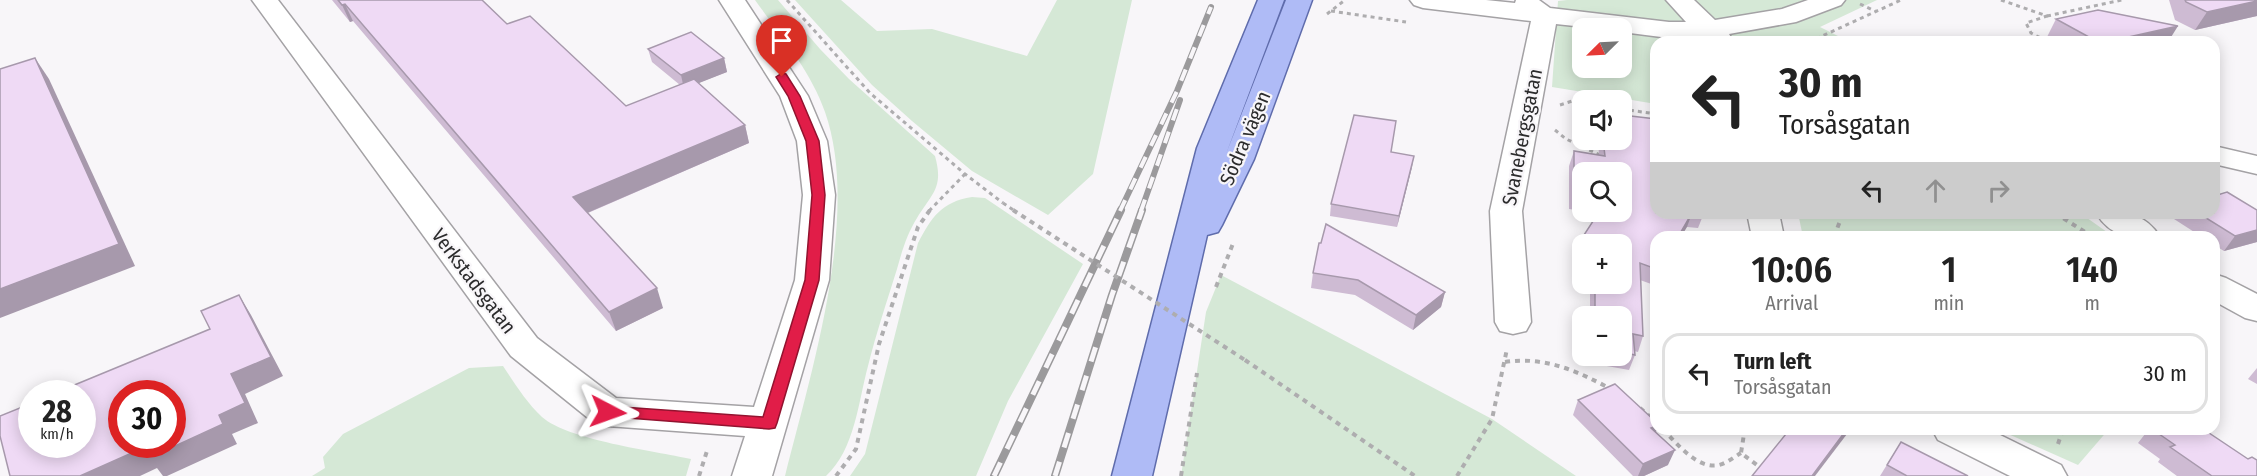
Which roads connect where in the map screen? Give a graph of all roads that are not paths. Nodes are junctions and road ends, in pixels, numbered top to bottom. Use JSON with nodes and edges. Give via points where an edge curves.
{"nodes":[{"id":1,"x":265,"y":0,"type":"edge"},
{"id":2,"x":732,"y":0,"type":"edge"},
{"id":3,"x":1271,"y":0,"type":"edge"},
{"id":4,"x":1299,"y":0,"type":"edge"},
{"id":5,"x":1423,"y":0,"type":"edge"},
{"id":6,"x":1523,"y":0,"type":"edge"},
{"id":7,"x":1679,"y":0,"type":"edge"},
{"id":8,"x":1845,"y":1,"type":"edge"},
{"id":9,"x":1545,"y":16,"type":"junction"},
{"id":10,"x":1716,"y":35,"type":"edge"},
{"id":11,"x":2220,"y":156,"type":"edge"},
{"id":12,"x":2257,"y":165,"type":"edge"},
{"id":13,"x":2120,"y":219,"type":"edge"},
{"id":14,"x":2136,"y":231,"type":"edge"},
{"id":15,"x":1182,"y":272,"type":"junction"},
{"id":16,"x":2220,"y":289,"type":"edge"},
{"id":17,"x":2257,"y":309,"type":"edge"},
{"id":18,"x":1513,"y":322,"type":"road end"},
{"id":19,"x":769,"y":423,"type":"junction"},
{"id":20,"x":1964,"y":435,"type":"edge"},
{"id":21,"x":752,"y":476,"type":"edge"},
{"id":22,"x":1132,"y":476,"type":"edge"},
{"id":23,"x":2047,"y":476,"type":"edge"}],
"edges":[{"from":1,"to":19,"type":"street","name":"Verkstadsgatan","via":[[524,347],[608,412]]},
{"from":2,"to":19,"type":"street","via":[[794,96],[812,141],[819,195],[812,280]]},
{"from":3,"to":15,"type":"main road","name":"Södra vägen","via":[[1212,148]]},
{"from":4,"to":15,"type":"main road","name":"Södra vägen","via":[[1239,159]]},
{"from":5,"to":9,"type":"street"},
{"from":6,"to":9,"type":"street"},
{"from":7,"to":10,"type":"street"},
{"from":8,"to":10,"type":"street"},
{"from":9,"to":10,"type":"street"},
{"from":9,"to":18,"type":"street","name":"Svanebergsgatan","via":[[1506,211]]},
{"from":11,"to":12,"type":"street"},
{"from":13,"to":14,"type":"street"},
{"from":15,"to":22,"type":"main road","name":"Södra vägen"},
{"from":16,"to":17,"type":"street"},
{"from":19,"to":21,"type":"street"},
{"from":20,"to":23,"type":"street"}]}
